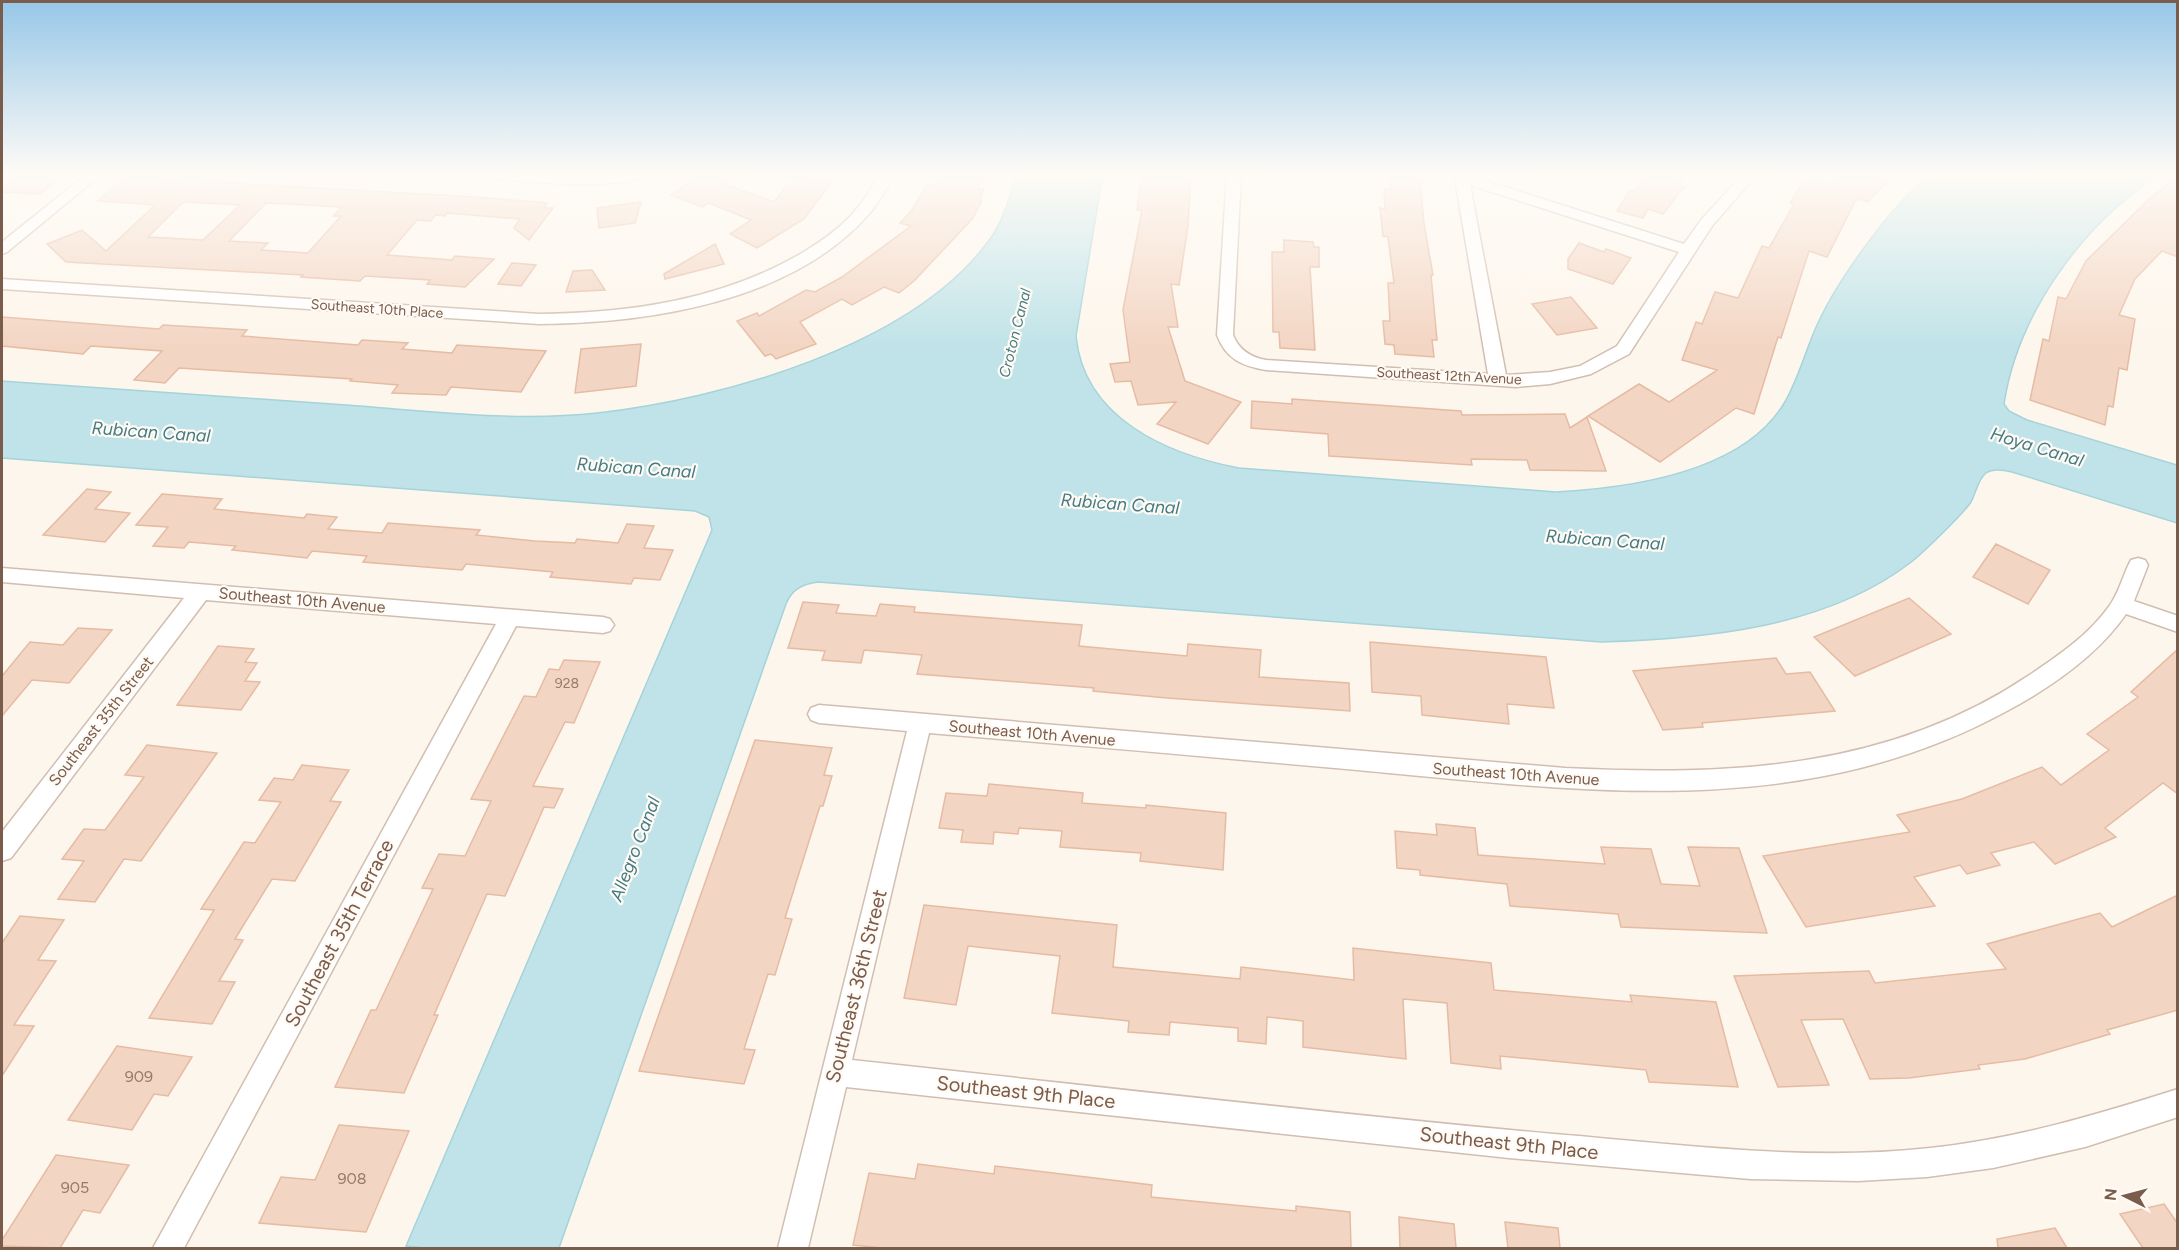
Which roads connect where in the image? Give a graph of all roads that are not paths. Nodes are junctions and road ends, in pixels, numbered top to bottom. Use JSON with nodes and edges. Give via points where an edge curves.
{"nodes":[{"id":1,"x":24,"y":231,"type":"edge"},
{"id":2,"x":844,"y":231,"type":"edge"},
{"id":3,"x":1231,"y":231,"type":"edge"},
{"id":4,"x":1473,"y":231,"type":"edge"},
{"id":5,"x":1632,"y":231,"type":"edge"},
{"id":6,"x":1700,"y":231,"type":"edge"},
{"id":7,"x":2,"y":249,"type":"edge"},
{"id":8,"x":1687,"y":250,"type":"junction"},
{"id":9,"x":2,"y":284,"type":"edge"},
{"id":10,"x":1498,"y":380,"type":"junction"},
{"id":11,"x":2138,"y":565,"type":"dead end"},
{"id":12,"x":2,"y":575,"type":"edge"},
{"id":13,"x":201,"y":591,"type":"junction"},
{"id":14,"x":2124,"y":605,"type":"junction"},
{"id":15,"x":510,"y":617,"type":"junction"},
{"id":16,"x":2178,"y":624,"type":"edge"},
{"id":17,"x":603,"y":625,"type":"dead end"},
{"id":18,"x":819,"y":714,"type":"dead end"},
{"id":19,"x":920,"y":723,"type":"junction"},
{"id":20,"x":2,"y":850,"type":"edge"},
{"id":21,"x":836,"y":1072,"type":"junction"},
{"id":22,"x":2178,"y":1103,"type":"edge"},
{"id":23,"x":168,"y":1248,"type":"edge"},
{"id":24,"x":793,"y":1248,"type":"edge"}],
"edges":[{"from":1,"to":7,"type":"street"},
{"from":2,"to":9,"type":"street","name":"Southeast 10th Place","via":[[810,255],[749,285],[672,307],[563,320]]},
{"from":3,"to":10,"type":"street","name":"Southeast 12th Avenue","via":[[1225,335],[1233,352],[1245,360],[1266,365]]},
{"from":4,"to":10,"type":"street"},
{"from":5,"to":8,"type":"street"},
{"from":6,"to":8,"type":"street","name":"Southeast 12th Avenue"},
{"from":8,"to":10,"type":"street","name":"Southeast 12th Avenue","via":[[1630,342],[1615,356],[1568,375]]},
{"from":11,"to":14,"type":"street","name":"Southeast 10th Avenue"},
{"from":12,"to":13,"type":"street","name":"Southeast 10th Avenue"},
{"from":13,"to":15,"type":"street","name":"Southeast 10th Avenue"},
{"from":13,"to":20,"type":"street","name":"Southeast 35th Street"},
{"from":14,"to":16,"type":"street"},
{"from":14,"to":19,"type":"street","name":"Southeast 10th Avenue","via":[[2078,653],[2031,688],[1956,727],[1844,762],[1734,780],[1644,783],[1565,778]]},
{"from":15,"to":17,"type":"street","name":"Southeast 10th Avenue"},
{"from":15,"to":23,"type":"street","name":"Southeast 35th Terrace"},
{"from":18,"to":19,"type":"street","name":"Southeast 10th Avenue"},
{"from":19,"to":21,"type":"street","name":"Southeast 36th Street"},
{"from":21,"to":22,"type":"street","name":"Southeast 9th Place","via":[[1509,1144],[1760,1166],[1858,1167],[1993,1154],[2085,1133]]},
{"from":21,"to":24,"type":"street","name":"Southeast 36th Street"}]}
